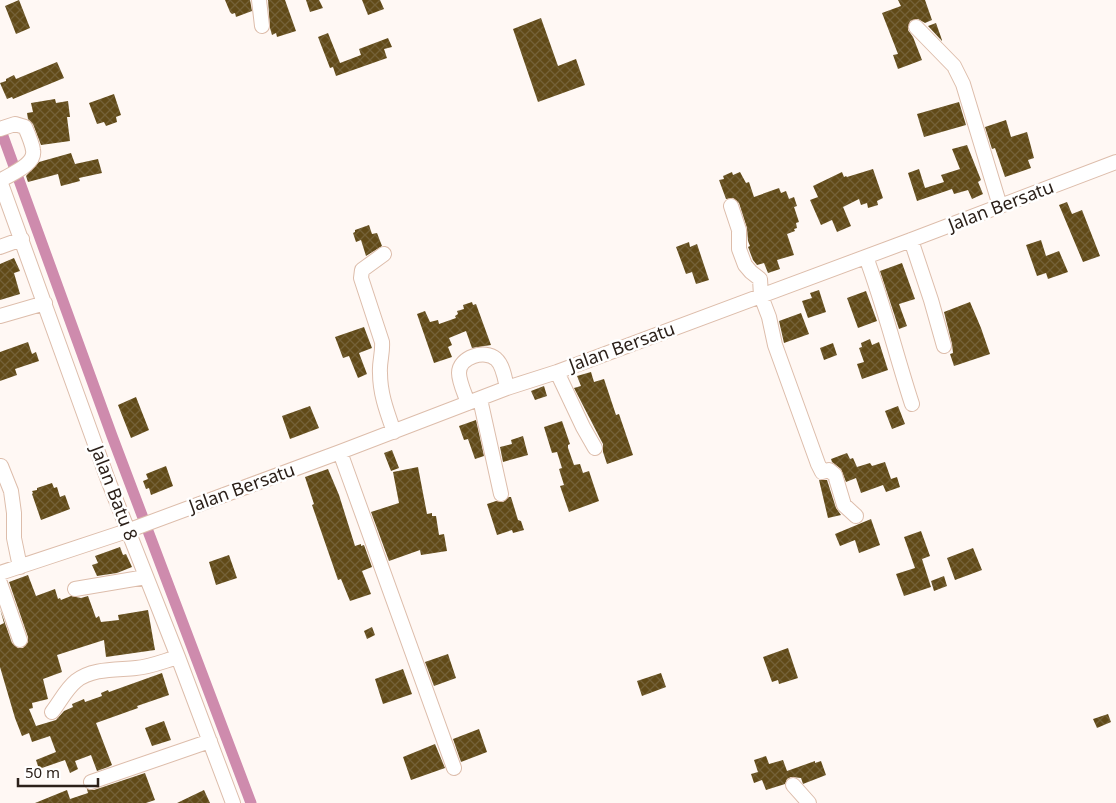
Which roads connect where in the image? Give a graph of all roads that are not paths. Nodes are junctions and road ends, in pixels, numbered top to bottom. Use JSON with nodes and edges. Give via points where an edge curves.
{"nodes":[{"id":1,"x":260,"y":0,"type":"edge"},
{"id":2,"x":262,"y":26,"type":"dead end"},
{"id":3,"x":916,"y":27,"type":"dead end"},
{"id":4,"x":4,"y":127,"type":"edge"},
{"id":5,"x":1116,"y":162,"type":"edge"},
{"id":6,"x":3,"y":179,"type":"edge"},
{"id":7,"x":731,"y":206,"type":"dead end"},
{"id":8,"x":1000,"y":206,"type":"junction"},
{"id":9,"x":22,"y":239,"type":"junction"},
{"id":10,"x":911,"y":240,"type":"junction"},
{"id":11,"x":0,"y":247,"type":"edge"},
{"id":12,"x":384,"y":254,"type":"dead end"},
{"id":13,"x":866,"y":257,"type":"junction"},
{"id":14,"x":762,"y":296,"type":"junction"},
{"id":15,"x":45,"y":303,"type":"junction"},
{"id":16,"x":0,"y":316,"type":"edge"},
{"id":17,"x":944,"y":346,"type":"dead end"},
{"id":18,"x":557,"y":372,"type":"junction"},
{"id":19,"x":508,"y":388,"type":"junction"},
{"id":20,"x":474,"y":401,"type":"junction"},
{"id":21,"x":912,"y":404,"type":"dead end"},
{"id":22,"x":394,"y":432,"type":"junction"},
{"id":23,"x":595,"y":448,"type":"dead end"},
{"id":24,"x":340,"y":452,"type":"junction"},
{"id":25,"x":1,"y":466,"type":"dead end"},
{"id":26,"x":501,"y":494,"type":"dead end"},
{"id":27,"x":856,"y":516,"type":"dead end"},
{"id":28,"x":131,"y":529,"type":"junction"},
{"id":29,"x":20,"y":567,"type":"junction"},
{"id":30,"x":0,"y":573,"type":"edge"},
{"id":31,"x":146,"y":578,"type":"junction"},
{"id":32,"x":0,"y":584,"type":"edge"},
{"id":33,"x":76,"y":589,"type":"dead end"},
{"id":34,"x":20,"y":640,"type":"dead end"},
{"id":35,"x":178,"y":657,"type":"junction"},
{"id":36,"x":52,"y":712,"type":"dead end"},
{"id":37,"x":210,"y":741,"type":"junction"},
{"id":38,"x":454,"y":768,"type":"dead end"},
{"id":39,"x":91,"y":782,"type":"dead end"},
{"id":40,"x":793,"y":785,"type":"dead end"},
{"id":41,"x":233,"y":803,"type":"edge"},
{"id":42,"x":809,"y":803,"type":"edge"}],
"edges":[{"from":1,"to":2,"type":"street"},
{"from":3,"to":8,"type":"street","via":[[954,66],[960,78]]},
{"from":4,"to":6,"type":"street","via":[[14,124],[25,127],[34,151],[25,166]]},
{"from":5,"to":8,"type":"street","name":"Jalan Bersatu"},
{"from":6,"to":9,"type":"street","name":"Jalan Batu 8"},
{"from":7,"to":14,"type":"street","via":[[739,230],[739,249],[745,265],[760,279]]},
{"from":8,"to":10,"type":"street","name":"Jalan Bersatu"},
{"from":9,"to":11,"type":"street"},
{"from":9,"to":15,"type":"street","name":"Jalan Batu 8"},
{"from":10,"to":13,"type":"street","name":"Jalan Bersatu"},
{"from":10,"to":17,"type":"street"},
{"from":12,"to":22,"type":"street","via":[[362,270],[361,278],[382,342],[380,390]]},
{"from":13,"to":14,"type":"street","name":"Jalan Bersatu"},
{"from":13,"to":21,"type":"street"},
{"from":14,"to":18,"type":"street","name":"Jalan Bersatu"},
{"from":14,"to":27,"type":"street","via":[[775,345],[818,464],[822,472],[829,470],[835,475],[844,505]]},
{"from":15,"to":16,"type":"street"},
{"from":15,"to":28,"type":"street","name":"Jalan Batu 8"},
{"from":18,"to":19,"type":"street","name":"Jalan Bersatu"},
{"from":18,"to":23,"type":"street"},
{"from":19,"to":20,"type":"street","name":"Jalan Bersatu"},
{"from":19,"to":20,"type":"street","via":[[501,366],[494,357],[486,353],[470,358],[459,371]]},
{"from":20,"to":22,"type":"street","name":"Jalan Bersatu"},
{"from":20,"to":26,"type":"street"},
{"from":22,"to":24,"type":"street","name":"Jalan Bersatu"},
{"from":24,"to":28,"type":"street","name":"Jalan Bersatu"},
{"from":24,"to":38,"type":"street"},
{"from":25,"to":29,"type":"street","via":[[11,491],[14,538]]},
{"from":28,"to":29,"type":"street","name":"Jalan Bersatu"},
{"from":28,"to":31,"type":"street","name":"Jalan Batu 8"},
{"from":29,"to":30,"type":"street","name":"Jalan Bersatu"},
{"from":31,"to":33,"type":"street"},
{"from":31,"to":35,"type":"street","name":"Jalan Batu 8"},
{"from":32,"to":34,"type":"street"},
{"from":35,"to":36,"type":"street","via":[[76,680]]},
{"from":35,"to":37,"type":"street","name":"Jalan Batu 8"},
{"from":37,"to":39,"type":"street"},
{"from":37,"to":41,"type":"street","name":"Jalan Batu 8"},
{"from":40,"to":42,"type":"street"}]}
